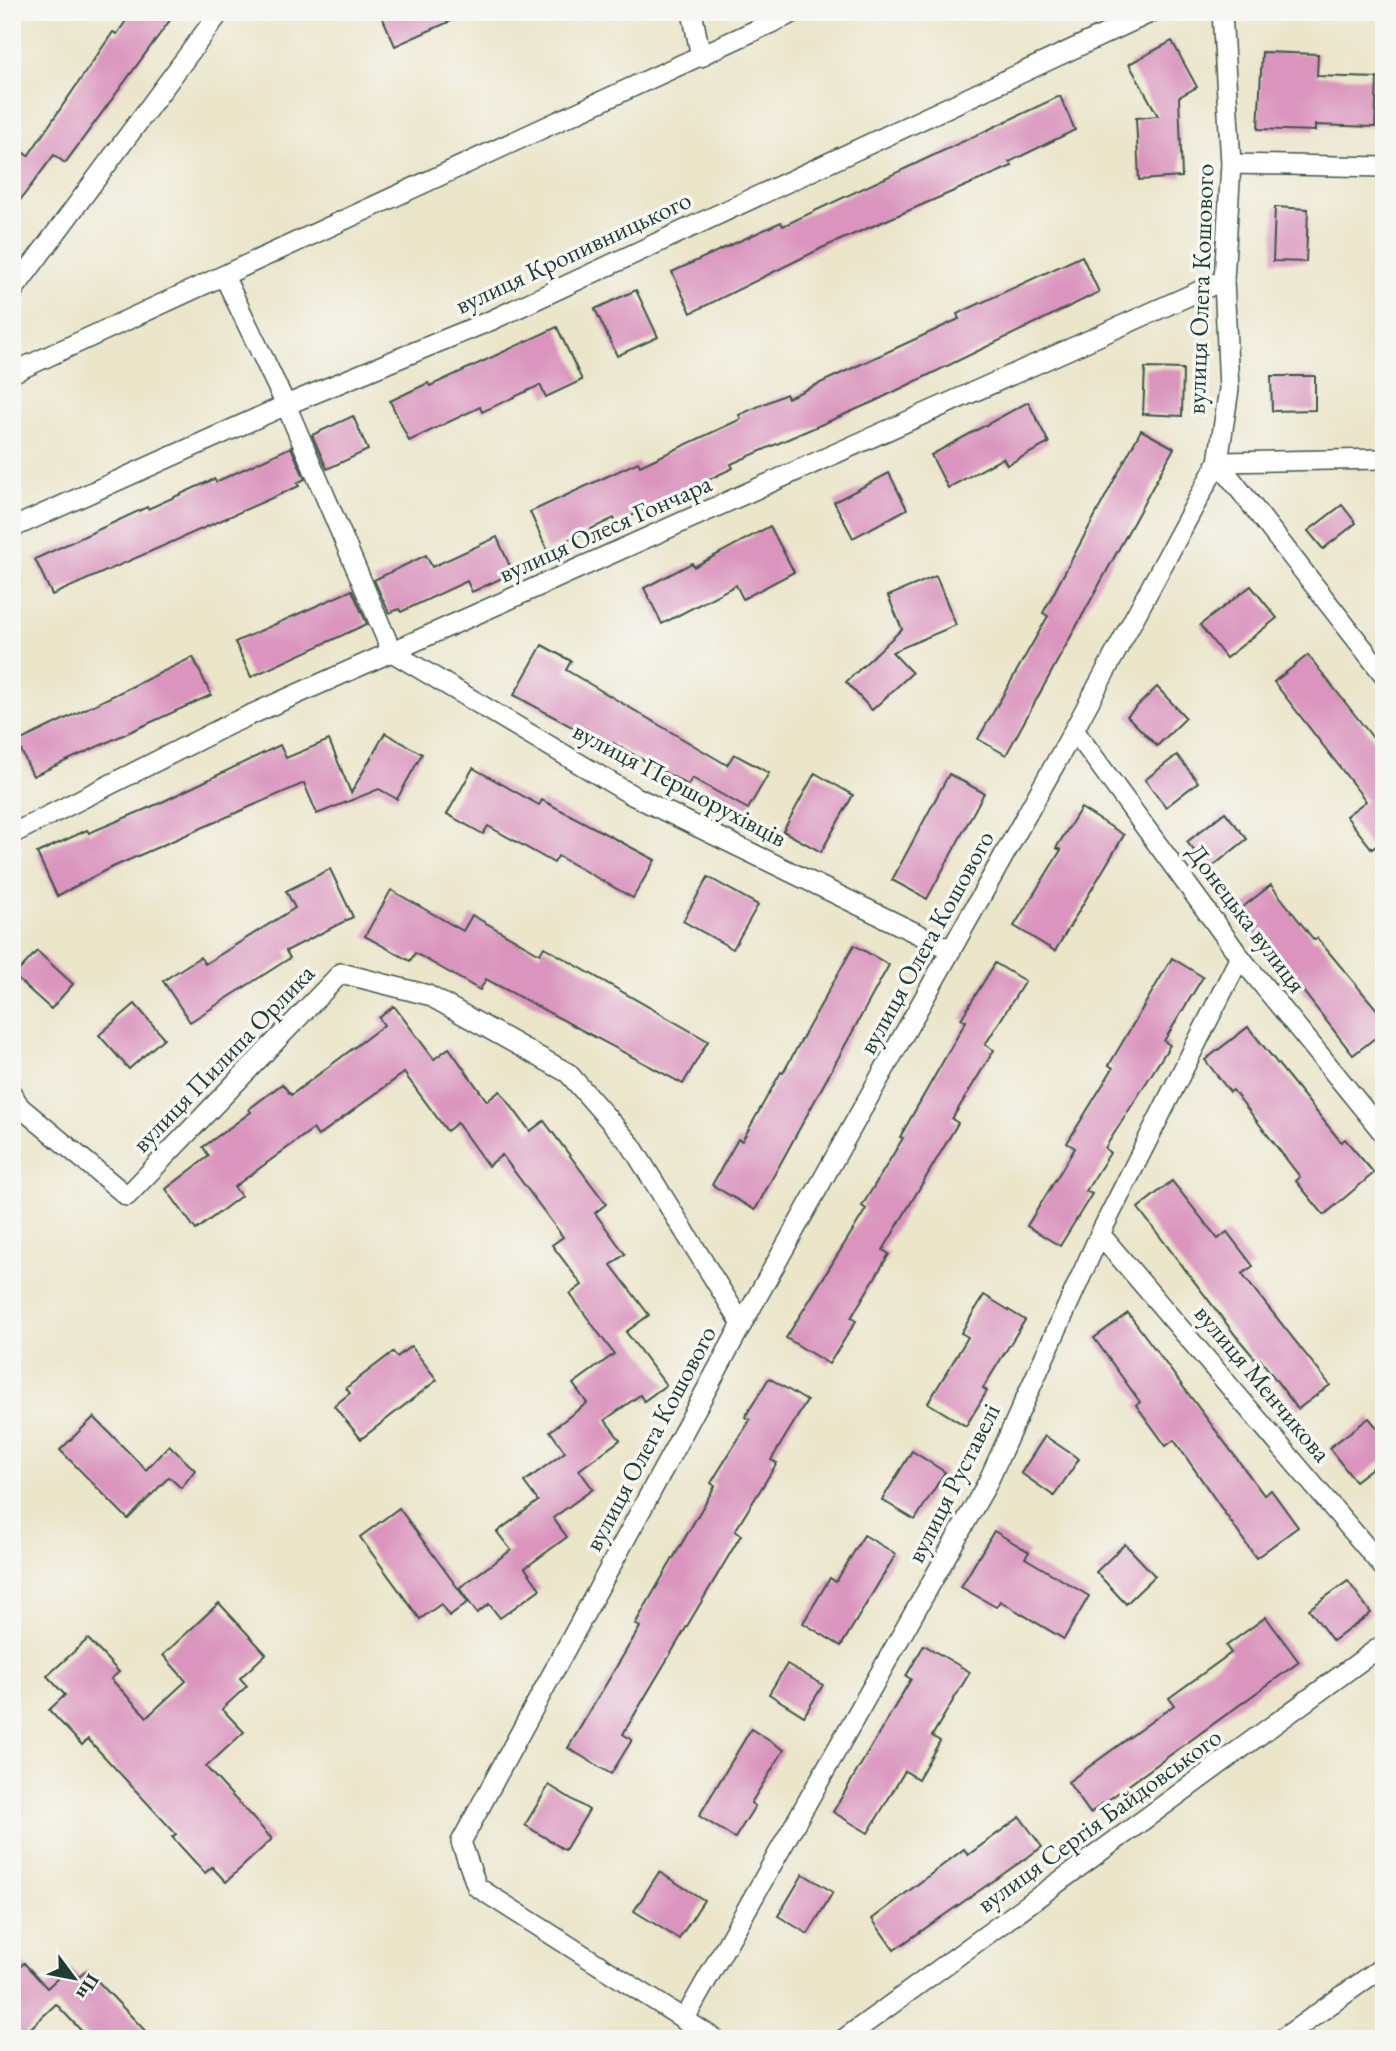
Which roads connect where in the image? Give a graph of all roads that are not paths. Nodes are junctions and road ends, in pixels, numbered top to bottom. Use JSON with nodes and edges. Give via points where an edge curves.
{"nodes":[{"id":1,"x":220,"y":12,"type":"edge"},
{"id":2,"x":692,"y":12,"type":"edge"},
{"id":3,"x":796,"y":12,"type":"edge"},
{"id":4,"x":1152,"y":12,"type":"edge"},
{"id":5,"x":1222,"y":12,"type":"edge"},
{"id":6,"x":701,"y":57,"type":"junction"},
{"id":7,"x":1231,"y":164,"type":"junction"},
{"id":8,"x":1384,"y":167,"type":"edge"},
{"id":9,"x":224,"y":276,"type":"junction"},
{"id":10,"x":1224,"y":280,"type":"junction"},
{"id":11,"x":12,"y":292,"type":"edge"},
{"id":12,"x":12,"y":373,"type":"edge"},
{"id":13,"x":286,"y":405,"type":"junction"},
{"id":14,"x":1384,"y":459,"type":"edge"},
{"id":15,"x":1217,"y":462,"type":"junction"},
{"id":16,"x":12,"y":528,"type":"edge"},
{"id":17,"x":392,"y":652,"type":"junction"},
{"id":18,"x":1384,"y":675,"type":"edge"},
{"id":19,"x":1074,"y":730,"type":"junction"},
{"id":20,"x":12,"y":834,"type":"edge"},
{"id":21,"x":951,"y":950,"type":"junction"},
{"id":22,"x":1240,"y":957,"type":"junction"},
{"id":23,"x":12,"y":1094,"type":"edge"},
{"id":24,"x":1384,"y":1134,"type":"edge"},
{"id":25,"x":1100,"y":1234,"type":"junction"},
{"id":26,"x":742,"y":1324,"type":"junction"},
{"id":27,"x":1384,"y":1568,"type":"edge"},
{"id":28,"x":1384,"y":1644,"type":"edge"},
{"id":29,"x":1384,"y":1966,"type":"edge"},
{"id":30,"x":684,"y":2020,"type":"junction"},
{"id":31,"x":715,"y":2039,"type":"edge"},
{"id":32,"x":844,"y":2039,"type":"edge"},
{"id":33,"x":1282,"y":2039,"type":"edge"}],
"edges":[{"from":1,"to":11,"type":"street"},
{"from":2,"to":6,"type":"street"},
{"from":3,"to":6,"type":"street"},
{"from":4,"to":13,"type":"street","name":"вулиця Кропивницького","via":[[492,320]]},
{"from":5,"to":7,"type":"street","name":"вулиця Олега Кошового"},
{"from":6,"to":9,"type":"street"},
{"from":7,"to":8,"type":"street"},
{"from":7,"to":10,"type":"street","name":"вулиця Олега Кошового"},
{"from":9,"to":12,"type":"street"},
{"from":9,"to":13,"type":"street"},
{"from":10,"to":15,"type":"street","name":"вулиця Олега Кошового","via":[[1228,389]]},
{"from":10,"to":17,"type":"street","name":"вулиця Олеся Гончара"},
{"from":13,"to":16,"type":"street","name":"вулиця Кропивницького"},
{"from":13,"to":17,"type":"street"},
{"from":14,"to":15,"type":"street"},
{"from":15,"to":18,"type":"street"},
{"from":15,"to":19,"type":"street","name":"вулиця Олега Кошового"},
{"from":17,"to":20,"type":"street","name":"вулиця Олеся Гончара","via":[[230,724]]},
{"from":17,"to":21,"type":"street","name":"вулиця Першорухівців","via":[[632,794]]},
{"from":19,"to":21,"type":"street","name":"вулиця Олега Кошового"},
{"from":19,"to":22,"type":"street","name":"Донецька вулиця"},
{"from":21,"to":26,"type":"street","name":"вулиця Олега Кошового"},
{"from":22,"to":24,"type":"street","name":"Донецька вулиця"},
{"from":22,"to":25,"type":"street","name":"вулиця Руставелі"},
{"from":23,"to":26,"type":"street","name":"вулиця Пилипа Орлика","via":[[20,1107],[127,1196],[341,973],[428,995],[568,1073],[631,1145]]},
{"from":25,"to":27,"type":"street","name":"вулиця Менчикова"},
{"from":25,"to":30,"type":"street","name":"вулиця Руставелі","via":[[987,1484]]},
{"from":26,"to":30,"type":"street","name":"вулиця Олега Кошового","via":[[461,1842],[477,1887]]},
{"from":28,"to":32,"type":"street","name":"вулиця Сергія Байдовського"},
{"from":29,"to":33,"type":"street"},
{"from":30,"to":31,"type":"street"}]}
